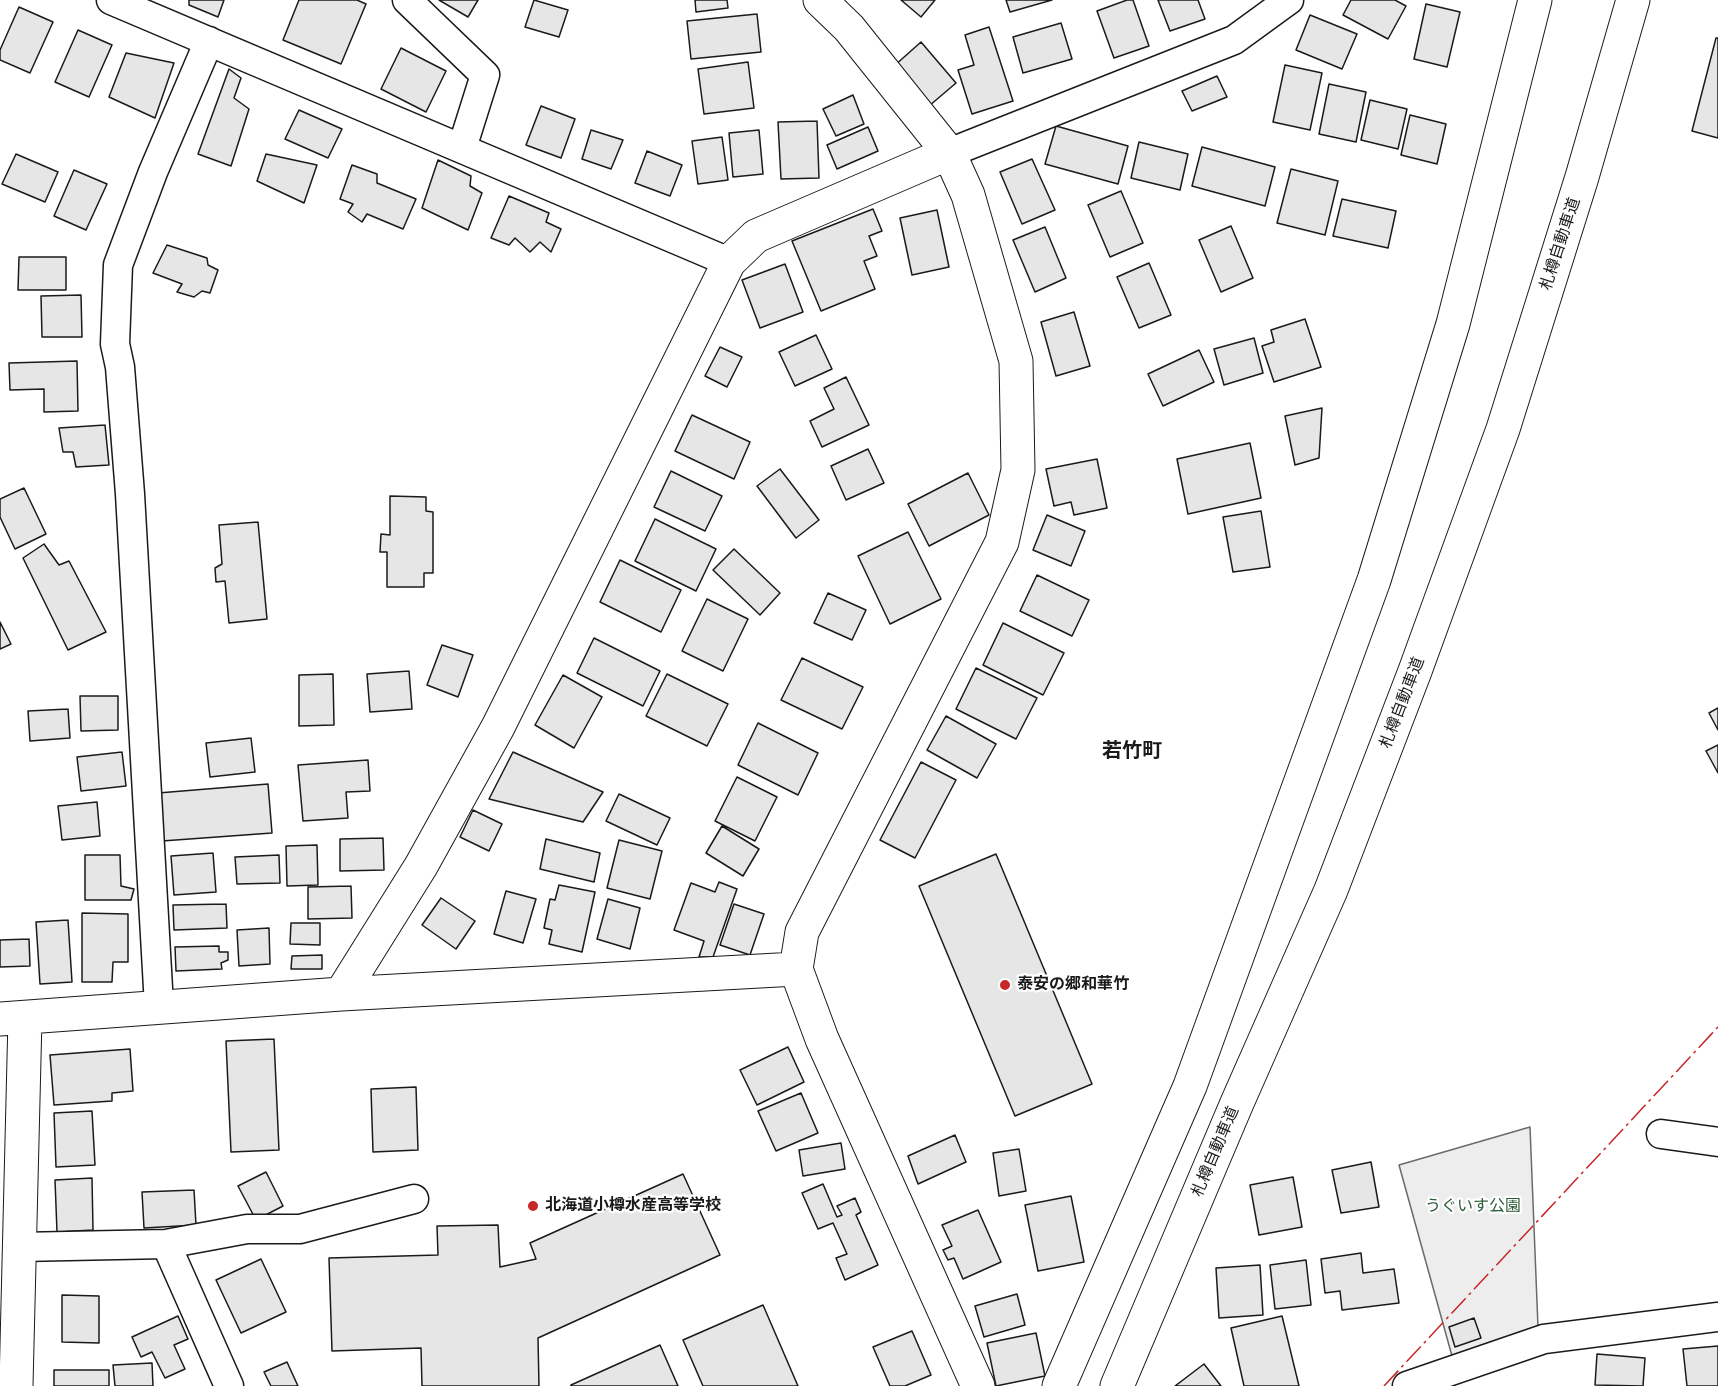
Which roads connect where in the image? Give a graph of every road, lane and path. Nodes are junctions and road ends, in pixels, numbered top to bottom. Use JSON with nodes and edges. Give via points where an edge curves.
{"nodes":[{"id":1,"x":111,"y":0,"type":"edge"},
{"id":2,"x":407,"y":0,"type":"edge"},
{"id":3,"x":820,"y":0,"type":"edge"},
{"id":4,"x":1289,"y":0,"type":"edge"},
{"id":5,"x":1535,"y":0,"type":"edge"},
{"id":6,"x":1634,"y":0,"type":"edge"},
{"id":7,"x":209,"y":41,"type":"junction"},
{"id":8,"x":462,"y":148,"type":"junction"},
{"id":9,"x":949,"y":153,"type":"junction"},
{"id":10,"x":729,"y":262,"type":"junction"},
{"id":11,"x":796,"y":969,"type":"junction"},
{"id":12,"x":340,"y":994,"type":"junction"},
{"id":13,"x":159,"y":1006,"type":"junction"},
{"id":14,"x":12,"y":1019,"type":"edge"},
{"id":15,"x":1661,"y":1134,"type":"dead end"},
{"id":16,"x":1718,"y":1142,"type":"edge"},
{"id":17,"x":414,"y":1199,"type":"dead end"},
{"id":18,"x":166,"y":1244,"type":"junction"},
{"id":19,"x":19,"y":1247,"type":"junction"},
{"id":20,"x":1718,"y":1317,"type":"edge"},
{"id":21,"x":9,"y":1318,"type":"edge"},
{"id":22,"x":16,"y":1386,"type":"edge"},
{"id":23,"x":229,"y":1386,"type":"edge"},
{"id":24,"x":978,"y":1386,"type":"edge"},
{"id":25,"x":1059,"y":1386,"type":"edge"},
{"id":26,"x":1117,"y":1386,"type":"edge"},
{"id":27,"x":1407,"y":1386,"type":"edge"}],
"edges":[{"from":1,"to":7,"type":"street"},
{"from":2,"to":8,"type":"street","via":[[485,75]]},
{"from":3,"to":9,"type":"main road","via":[[849,28]]},
{"from":4,"to":9,"type":"street","via":[[1234,40]]},
{"from":5,"to":25,"type":"main road","via":[[1453,324],[1377,569],[1190,1086]]},
{"from":6,"to":26,"type":"main road","name":"札樽自動車道","via":[[1499,440],[1415,671],[1331,890]]},
{"from":7,"to":8,"type":"street"},
{"from":7,"to":13,"type":"street","via":[[118,265],[115,344],[130,494]]},
{"from":8,"to":10,"type":"street"},
{"from":9,"to":10,"type":"main road","via":[[756,236]]},
{"from":9,"to":11,"type":"main road","via":[[968,195],[1016,361],[1018,470],[1002,542],[802,932]]},
{"from":10,"to":12,"type":"main road","via":[[498,727],[421,866]]},
{"from":11,"to":12,"type":"main road"},
{"from":11,"to":24,"type":"main road","via":[[822,1040]]},
{"from":12,"to":13,"type":"main road"},
{"from":13,"to":14,"type":"main road"},
{"from":14,"to":19,"type":"main road"},
{"from":15,"to":16,"type":"street"},
{"from":17,"to":18,"type":"street","via":[[300,1229],[247,1230]]},
{"from":18,"to":19,"type":"street"},
{"from":18,"to":23,"type":"street"},
{"from":19,"to":21,"type":"main road"},
{"from":20,"to":27,"type":"street","via":[[1544,1339]]},
{"from":21,"to":22,"type":"main road"}]}
